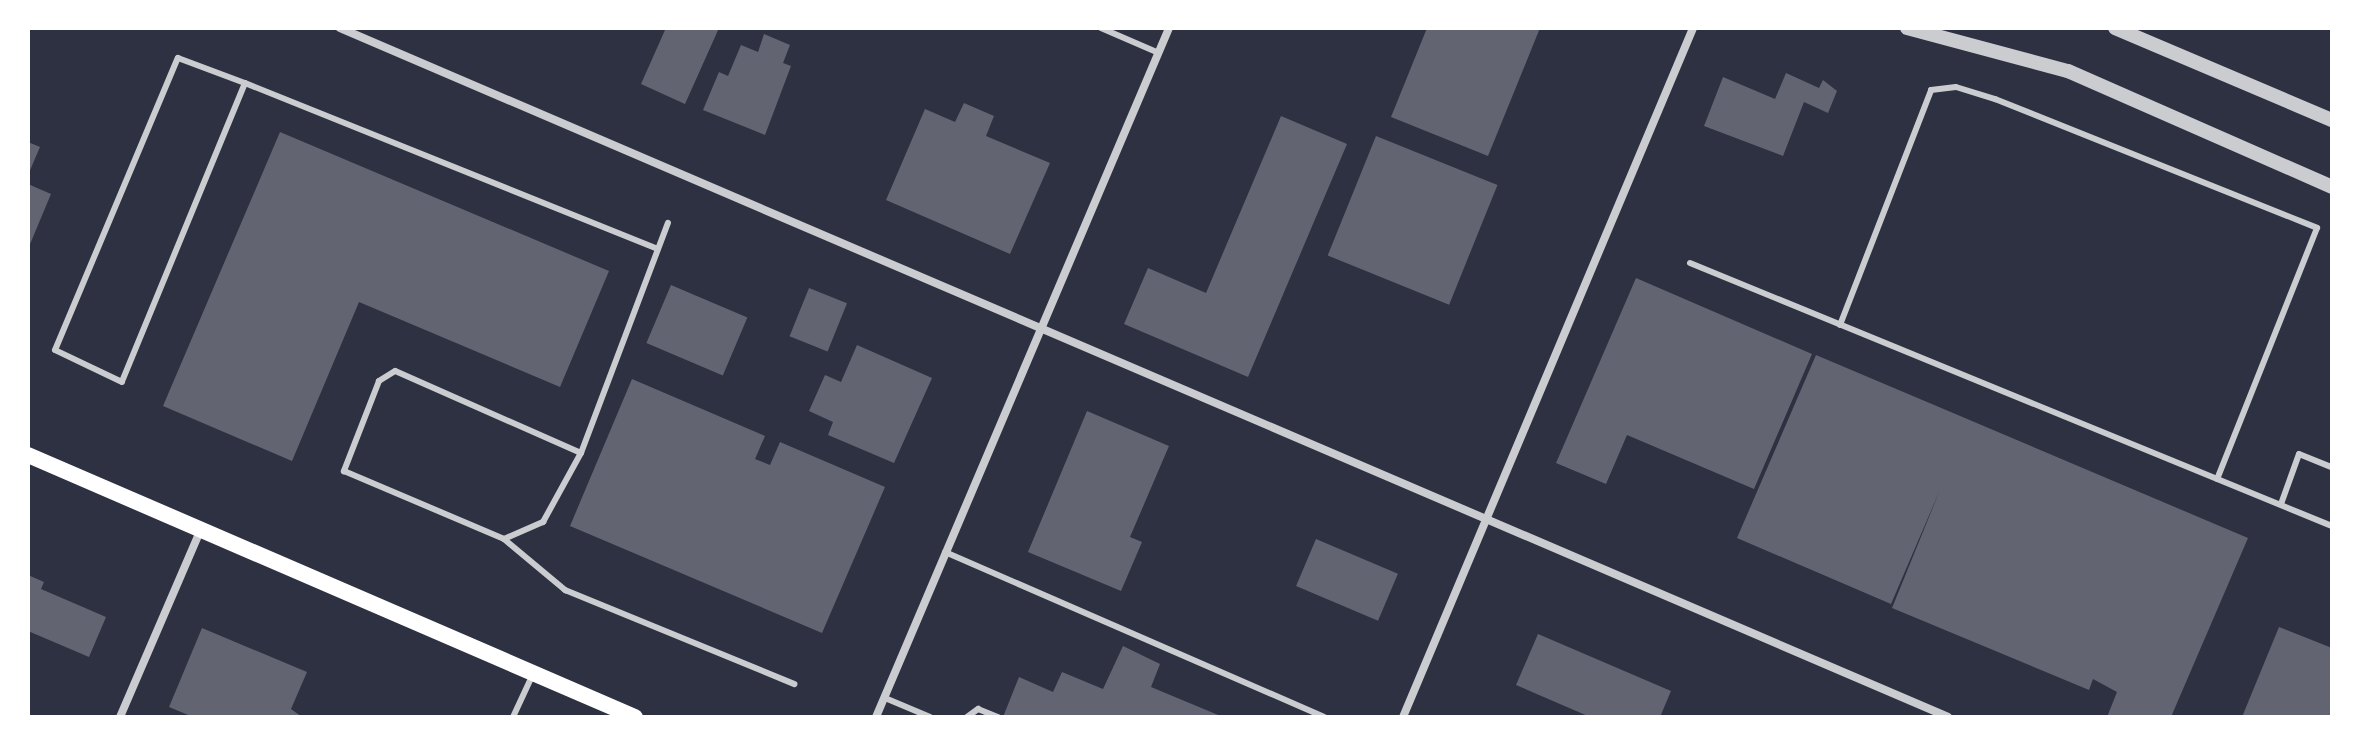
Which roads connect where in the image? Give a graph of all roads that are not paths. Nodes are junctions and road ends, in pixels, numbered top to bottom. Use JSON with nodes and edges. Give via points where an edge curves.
{"nodes":[{"id":1,"x":340,"y":28,"type":"edge"},
{"id":2,"x":1101,"y":28,"type":"edge"},
{"id":3,"x":1169,"y":28,"type":"edge"},
{"id":4,"x":1693,"y":28,"type":"edge"},
{"id":5,"x":1907,"y":28,"type":"edge"},
{"id":6,"x":2115,"y":28,"type":"edge"},
{"id":7,"x":1159,"y":53,"type":"junction"},
{"id":8,"x":245,"y":83,"type":"junction"},
{"id":9,"x":2332,"y":120,"type":"edge"},
{"id":10,"x":2332,"y":187,"type":"edge"},
{"id":11,"x":668,"y":223,"type":"dead end"},
{"id":12,"x":658,"y":249,"type":"junction"},
{"id":13,"x":1690,"y":263,"type":"dead end"},
{"id":14,"x":1840,"y":325,"type":"junction"},
{"id":15,"x":1040,"y":327,"type":"junction"},
{"id":16,"x":581,"y":453,"type":"junction"},
{"id":17,"x":28,"y":455,"type":"edge"},
{"id":18,"x":2332,"y":467,"type":"edge"},
{"id":19,"x":2217,"y":479,"type":"junction"},
{"id":20,"x":2281,"y":504,"type":"junction"},
{"id":21,"x":1488,"y":520,"type":"junction"},
{"id":22,"x":2332,"y":526,"type":"edge"},
{"id":23,"x":201,"y":528,"type":"junction"},
{"id":24,"x":504,"y":539,"type":"junction"},
{"id":25,"x":945,"y":552,"type":"junction"},
{"id":26,"x":533,"y":673,"type":"junction"},
{"id":27,"x":794,"y":684,"type":"dead end"},
{"id":28,"x":885,"y":698,"type":"junction"},
{"id":29,"x":120,"y":717,"type":"edge"},
{"id":30,"x":513,"y":717,"type":"edge"},
{"id":31,"x":635,"y":717,"type":"edge"},
{"id":32,"x":876,"y":717,"type":"edge"},
{"id":33,"x":930,"y":717,"type":"edge"},
{"id":34,"x":967,"y":717,"type":"edge"},
{"id":35,"x":998,"y":717,"type":"edge"},
{"id":36,"x":1324,"y":717,"type":"edge"},
{"id":37,"x":1403,"y":717,"type":"edge"},
{"id":38,"x":1948,"y":717,"type":"edge"}],
"edges":[{"from":1,"to":15,"type":"street"},
{"from":2,"to":7,"type":"lane"},
{"from":3,"to":7,"type":"street"},
{"from":4,"to":21,"type":"street"},
{"from":5,"to":10,"type":"street","via":[[2068,71]]},
{"from":6,"to":9,"type":"street"},
{"from":7,"to":15,"type":"street"},
{"from":8,"to":8,"type":"lane","via":[[122,382],[55,350],[178,58]]},
{"from":8,"to":12,"type":"lane"},
{"from":11,"to":12,"type":"lane"},
{"from":12,"to":16,"type":"lane"},
{"from":13,"to":14,"type":"lane"},
{"from":14,"to":19,"type":"lane"},
{"from":14,"to":19,"type":"lane","via":[[1931,90],[1956,87],[1995,99],[2317,228]]},
{"from":15,"to":21,"type":"street"},
{"from":15,"to":25,"type":"street"},
{"from":16,"to":24,"type":"lane","via":[[543,522]]},
{"from":16,"to":24,"type":"lane","via":[[395,371],[379,381],[344,471]]},
{"from":17,"to":23,"type":"main road"},
{"from":18,"to":20,"type":"lane","via":[[2299,454]]},
{"from":19,"to":20,"type":"lane"},
{"from":20,"to":22,"type":"lane"},
{"from":21,"to":37,"type":"street"},
{"from":21,"to":38,"type":"street"},
{"from":23,"to":26,"type":"main road"},
{"from":23,"to":29,"type":"street"},
{"from":24,"to":27,"type":"lane","via":[[565,590]]},
{"from":25,"to":28,"type":"street"},
{"from":25,"to":36,"type":"lane"},
{"from":26,"to":30,"type":"lane"},
{"from":26,"to":31,"type":"main road"},
{"from":28,"to":32,"type":"street"},
{"from":28,"to":33,"type":"lane"},
{"from":34,"to":35,"type":"lane","via":[[978,709]]}]}
